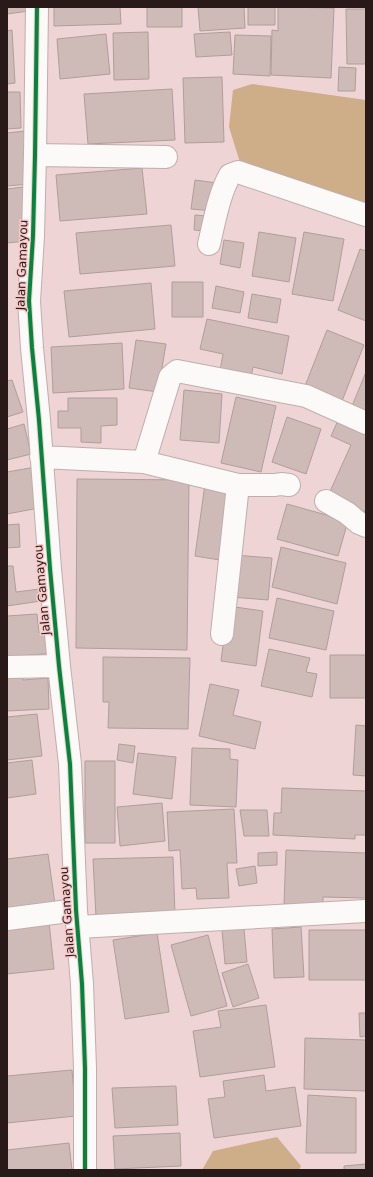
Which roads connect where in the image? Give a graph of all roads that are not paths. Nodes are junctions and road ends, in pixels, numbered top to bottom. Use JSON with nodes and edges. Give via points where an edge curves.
{"nodes":[{"id":1,"x":37,"y":7,"type":"edge"},
{"id":2,"x":35,"y":155,"type":"junction"},
{"id":3,"x":166,"y":157,"type":"dead end"},
{"id":4,"x":366,"y":215,"type":"edge"},
{"id":5,"x":209,"y":244,"type":"dead end"},
{"id":6,"x":366,"y":423,"type":"edge"},
{"id":7,"x":41,"y":457,"type":"junction"},
{"id":8,"x":144,"y":462,"type":"junction"},
{"id":9,"x":238,"y":485,"type":"junction"},
{"id":10,"x":289,"y":485,"type":"dead end"},
{"id":11,"x":326,"y":501,"type":"dead end"},
{"id":12,"x":366,"y":526,"type":"edge"},
{"id":13,"x":222,"y":634,"type":"dead end"},
{"id":14,"x":59,"y":666,"type":"junction"},
{"id":15,"x":7,"y":667,"type":"edge"},
{"id":16,"x":366,"y":911,"type":"edge"},
{"id":17,"x":7,"y":919,"type":"edge"},
{"id":18,"x":77,"y":919,"type":"junction"},
{"id":19,"x":85,"y":1170,"type":"edge"}],
"edges":[{"from":1,"to":2,"type":"street","name":"Jalan Gamayou"},
{"from":2,"to":3,"type":"street"},
{"from":2,"to":7,"type":"street","name":"Jalan Gamayou","via":[[29,301]]},
{"from":4,"to":5,"type":"street","via":[[238,172],[230,175],[227,181]]},
{"from":6,"to":8,"type":"street","via":[[306,396],[177,371],[170,377]]},
{"from":7,"to":8,"type":"street"},
{"from":7,"to":14,"type":"street","name":"Jalan Gamayou"},
{"from":8,"to":9,"type":"street"},
{"from":9,"to":10,"type":"street"},
{"from":9,"to":13,"type":"street"},
{"from":11,"to":12,"type":"street"},
{"from":14,"to":15,"type":"street"},
{"from":14,"to":18,"type":"street","name":"Jalan Gamayou","via":[[70,764]]},
{"from":16,"to":18,"type":"street"},
{"from":17,"to":18,"type":"street"},
{"from":18,"to":19,"type":"street","name":"Jalan Gamayou","via":[[85,1068]]}]}
